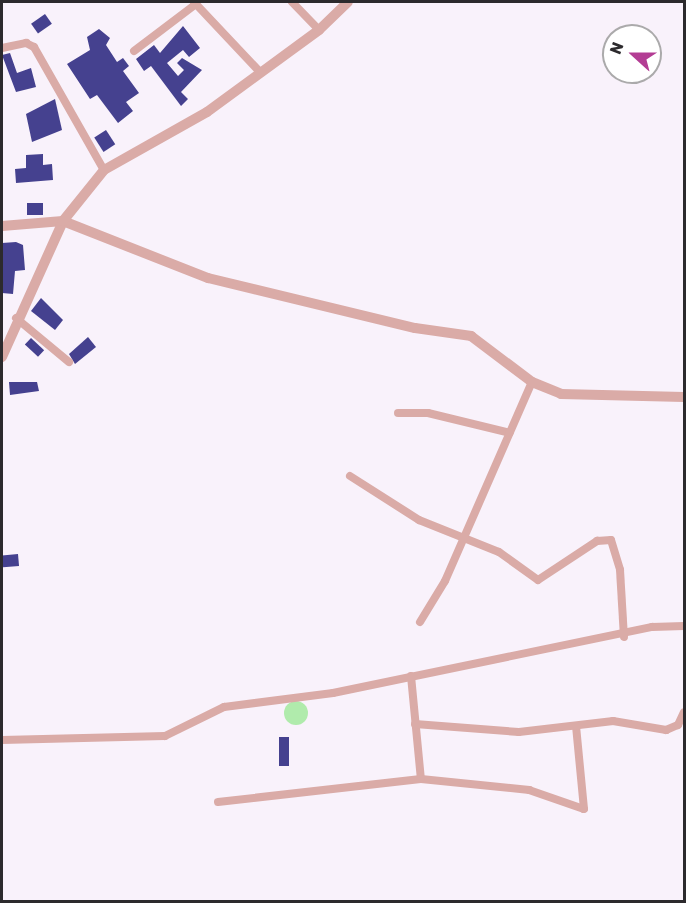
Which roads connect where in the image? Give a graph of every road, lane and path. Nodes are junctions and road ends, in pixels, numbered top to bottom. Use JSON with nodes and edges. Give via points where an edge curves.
{"nodes":[{"id":1,"x":292,"y":2,"type":"edge"},
{"id":2,"x":348,"y":2,"type":"edge"},
{"id":3,"x":195,"y":3,"type":"edge"},
{"id":4,"x":319,"y":30,"type":"junction"},
{"id":5,"x":2,"y":48,"type":"edge"},
{"id":6,"x":134,"y":51,"type":"dead end"},
{"id":7,"x":260,"y":72,"type":"junction"},
{"id":8,"x":104,"y":170,"type":"junction"},
{"id":9,"x":63,"y":221,"type":"junction"},
{"id":10,"x":2,"y":226,"type":"edge"},
{"id":11,"x":16,"y":318,"type":"junction"},
{"id":12,"x":2,"y":357,"type":"edge"},
{"id":13,"x":69,"y":362,"type":"dead end"},
{"id":14,"x":532,"y":382,"type":"junction"},
{"id":15,"x":684,"y":398,"type":"edge"},
{"id":16,"x":398,"y":412,"type":"dead end"},
{"id":17,"x":510,"y":433,"type":"junction"},
{"id":18,"x":350,"y":476,"type":"dead end"},
{"id":19,"x":461,"y":536,"type":"junction"},
{"id":20,"x":420,"y":622,"type":"dead end"},
{"id":21,"x":684,"y":626,"type":"edge"},
{"id":22,"x":624,"y":637,"type":"junction"},
{"id":23,"x":411,"y":676,"type":"junction"},
{"id":24,"x":684,"y":712,"type":"edge"},
{"id":25,"x":415,"y":724,"type":"junction"},
{"id":26,"x":576,"y":726,"type":"junction"},
{"id":27,"x":2,"y":740,"type":"edge"},
{"id":28,"x":421,"y":779,"type":"junction"},
{"id":29,"x":218,"y":802,"type":"dead end"}],
"edges":[{"from":1,"to":4,"type":"street"},
{"from":2,"to":4,"type":"street"},
{"from":3,"to":6,"type":"street"},
{"from":3,"to":7,"type":"street"},
{"from":4,"to":7,"type":"street"},
{"from":5,"to":8,"type":"street","via":[[26,43],[34,47]]},
{"from":7,"to":8,"type":"street","via":[[151,148]]},
{"from":8,"to":9,"type":"street"},
{"from":9,"to":10,"type":"street"},
{"from":9,"to":11,"type":"street"},
{"from":9,"to":14,"type":"street","via":[[208,278],[415,328],[471,336]]},
{"from":11,"to":12,"type":"street"},
{"from":11,"to":13,"type":"street"},
{"from":14,"to":15,"type":"street","via":[[576,397]]},
{"from":14,"to":17,"type":"street"},
{"from":16,"to":17,"type":"street","via":[[428,413]]},
{"from":17,"to":19,"type":"street"},
{"from":18,"to":19,"type":"street","via":[[419,520]]},
{"from":19,"to":20,"type":"street","via":[[445,581]]},
{"from":19,"to":22,"type":"street","via":[[499,552],[541,580],[597,541],[611,540],[620,570]]},
{"from":21,"to":22,"type":"street","via":[[652,627]]},
{"from":22,"to":23,"type":"street"},
{"from":23,"to":25,"type":"street"},
{"from":23,"to":27,"type":"street","via":[[224,707],[165,735]]},
{"from":24,"to":26,"type":"street","via":[[678,725],[666,730],[625,722]]},
{"from":25,"to":26,"type":"street","via":[[519,732]]},
{"from":25,"to":28,"type":"street"},
{"from":26,"to":28,"type":"street","via":[[584,809],[529,790]]},
{"from":28,"to":29,"type":"street"}]}
